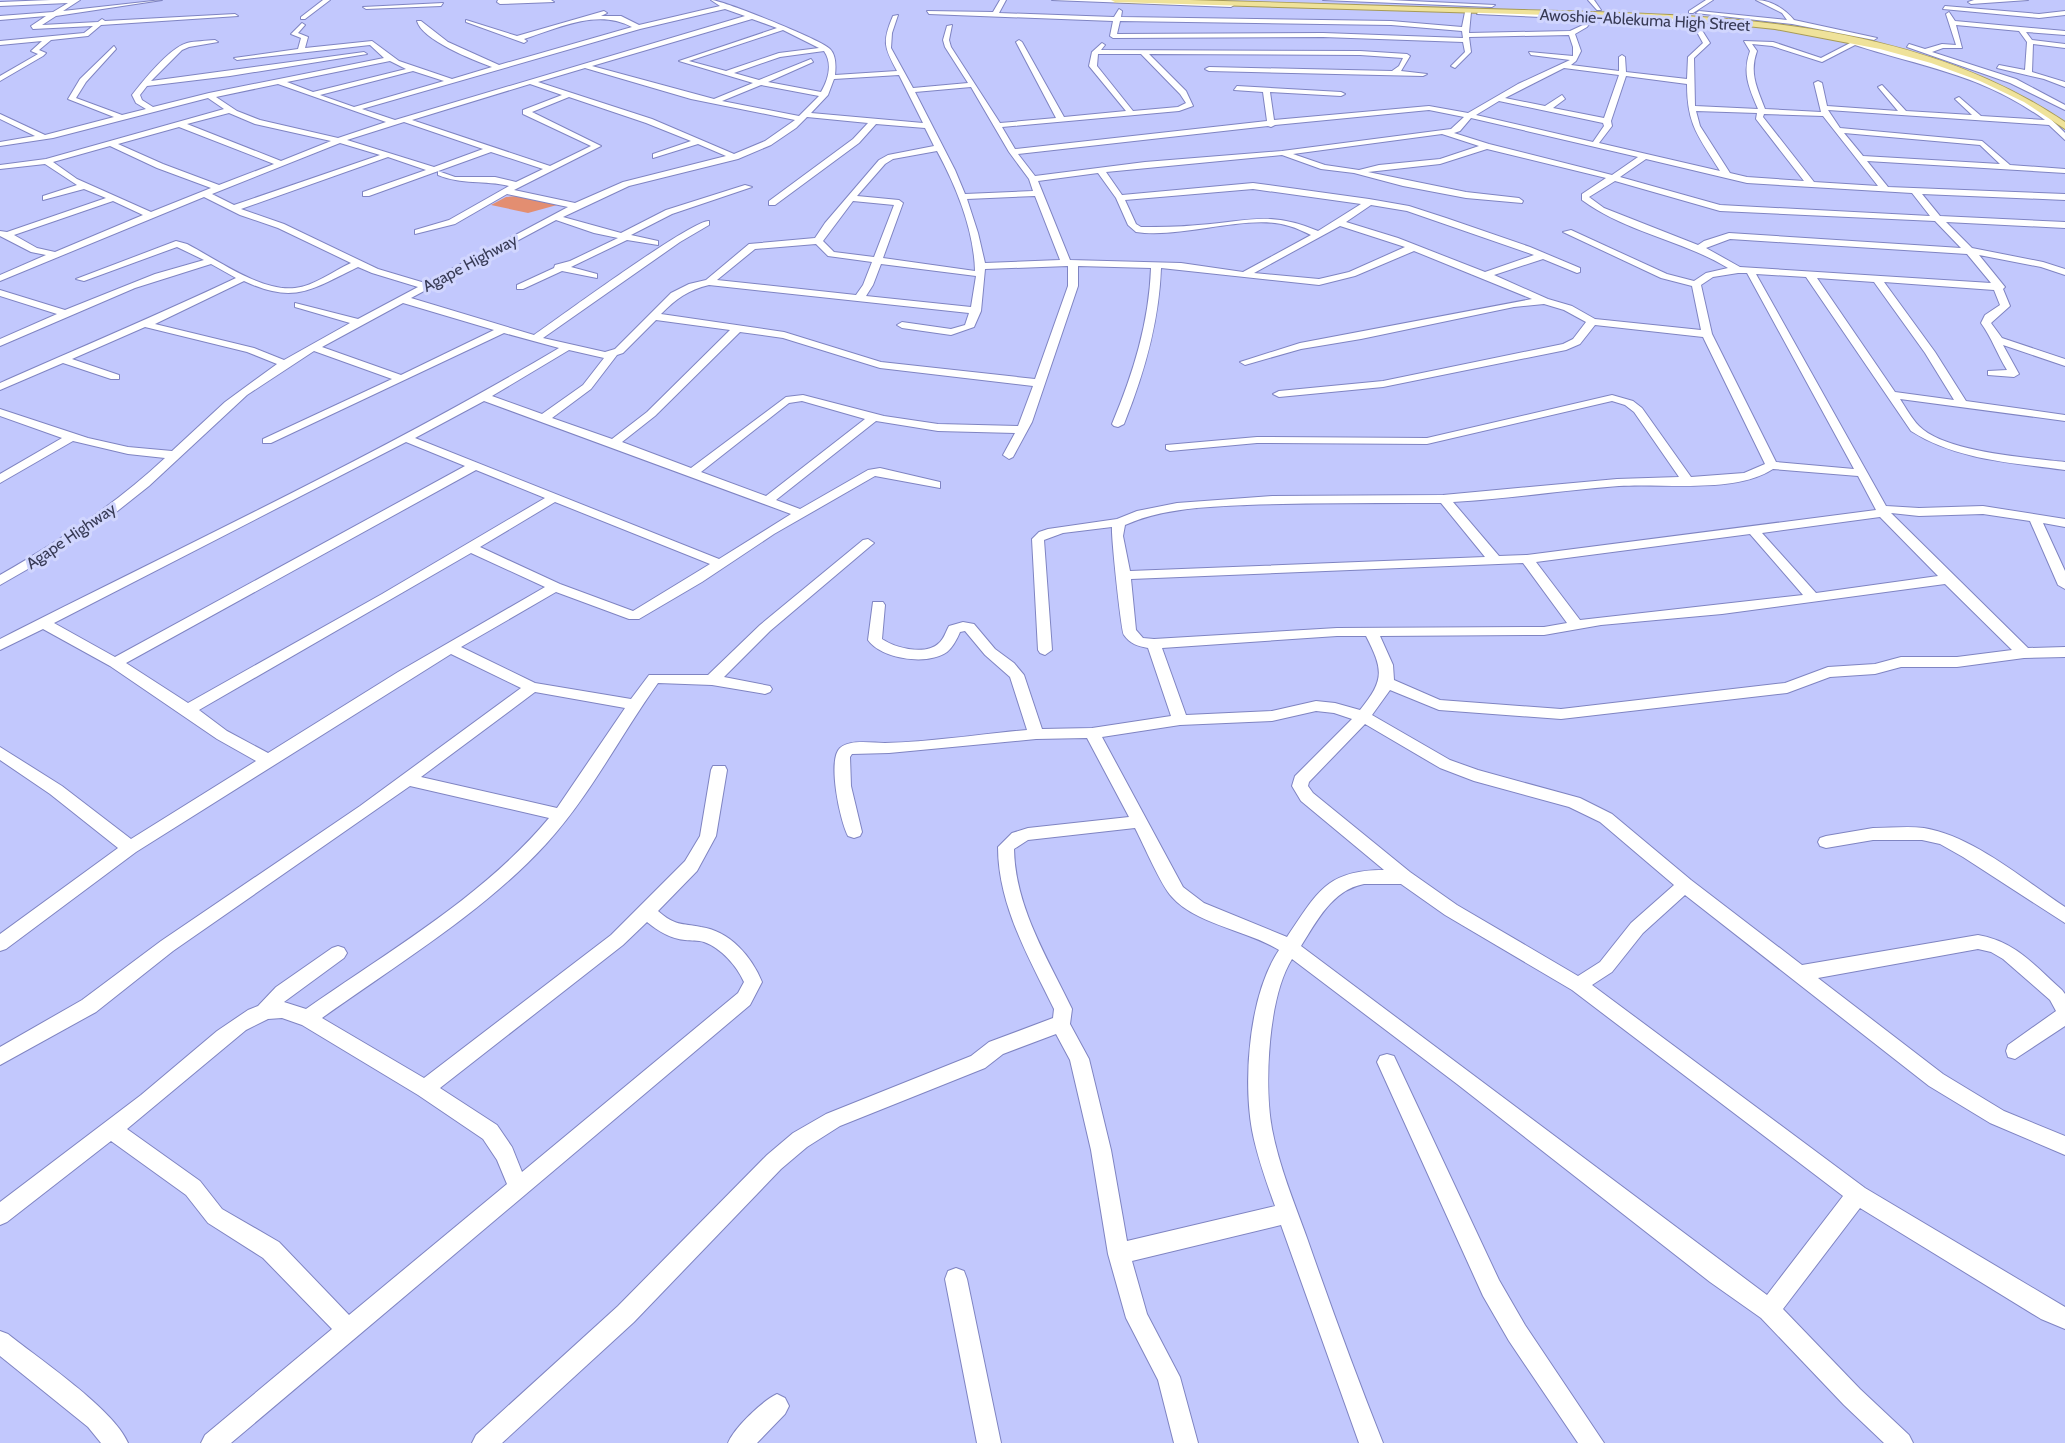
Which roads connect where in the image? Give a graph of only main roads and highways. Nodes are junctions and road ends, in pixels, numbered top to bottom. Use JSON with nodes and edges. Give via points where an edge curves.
{"nodes":[{"id":1,"x":1118,"y":1,"type":"edge"},
{"id":2,"x":1258,"y":3,"type":"edge"},
{"id":3,"x":1387,"y":3,"type":"edge"},
{"id":4,"x":1400,"y":3,"type":"edge"},
{"id":5,"x":2065,"y":112,"type":"edge"},
{"id":6,"x":2065,"y":126,"type":"edge"}],
"edges":[{"from":1,"to":2,"type":"main road","name":"Awoshie-Ablekuma High Street"},
{"from":2,"to":3,"type":"main road","name":"Awoshie-Ablekuma High Street"},
{"from":3,"to":4,"type":"main road","name":"Awoshie-Ablekuma High Street"},
{"from":4,"to":5,"type":"main road","name":"Awoshie-Ablekuma High Street","via":[[1637,11],[1769,21],[1925,53],[1991,75]]},
{"from":4,"to":6,"type":"main road","name":"Awoshie-Ablekuma High Street","via":[[1518,13],[1706,19],[1822,34],[1959,70],[2052,114]]}]}
